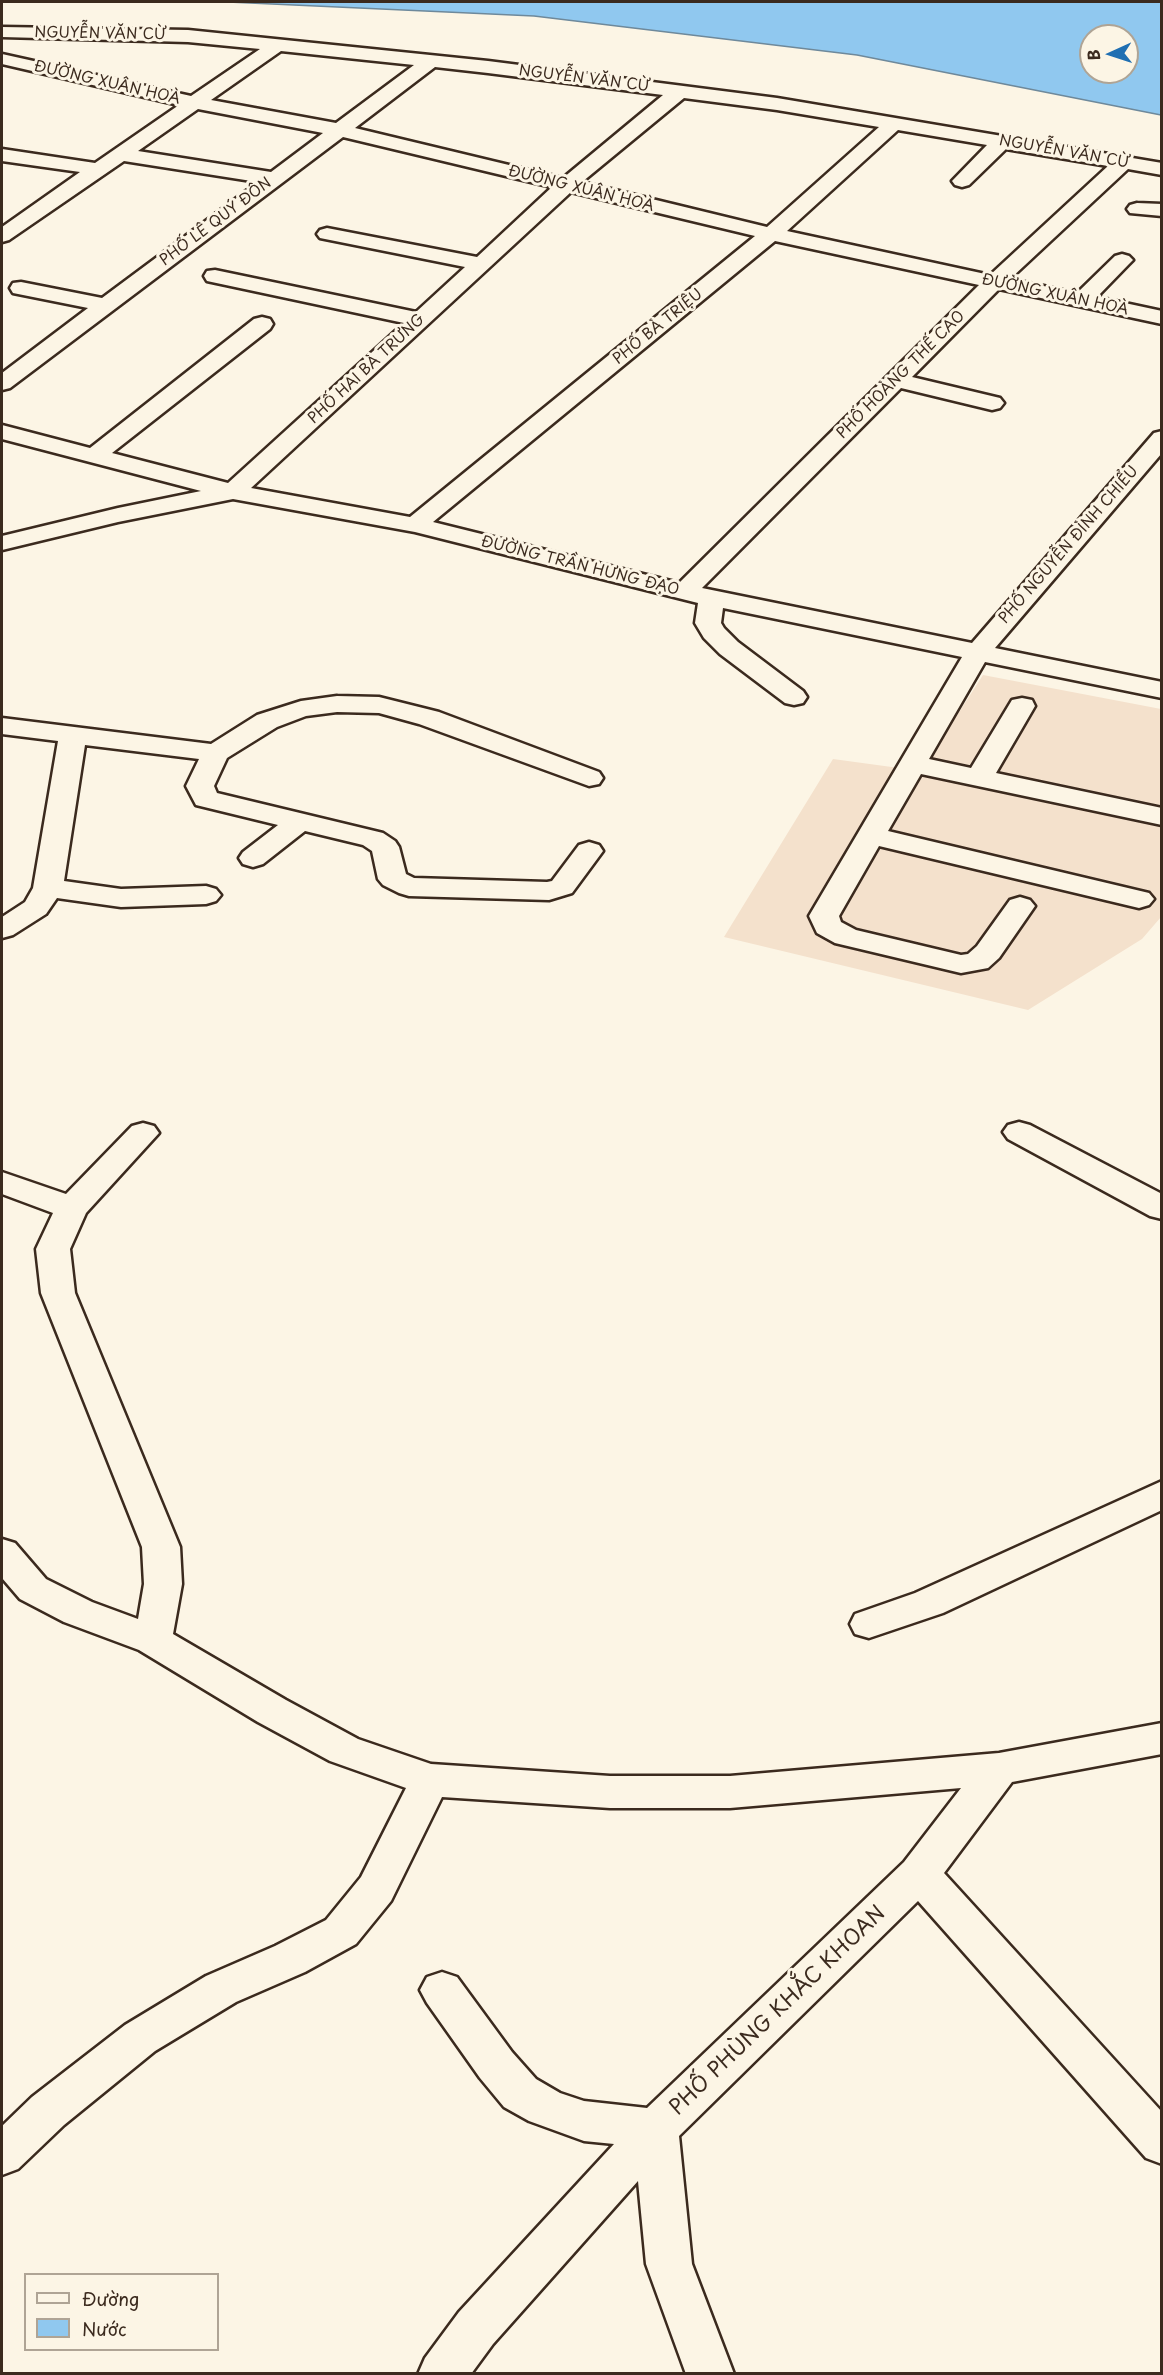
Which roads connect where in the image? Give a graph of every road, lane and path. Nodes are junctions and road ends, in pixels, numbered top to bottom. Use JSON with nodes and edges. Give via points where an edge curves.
{"nodes":[{"id":1,"x":2,"y":32,"type":"edge"},
{"id":2,"x":279,"y":44,"type":"junction"},
{"id":3,"x":2,"y":59,"type":"edge"},
{"id":4,"x":430,"y":62,"type":"junction"},
{"id":5,"x":680,"y":91,"type":"junction"},
{"id":6,"x":192,"y":102,"type":"junction"},
{"id":7,"x":896,"y":123,"type":"junction"},
{"id":8,"x":339,"y":130,"type":"junction"},
{"id":9,"x":1002,"y":141,"type":"junction"},
{"id":10,"x":119,"y":154,"type":"junction"},
{"id":11,"x":2,"y":155,"type":"edge"},
{"id":12,"x":1124,"y":162,"type":"junction"},
{"id":13,"x":98,"y":169,"type":"junction"},
{"id":14,"x":1161,"y":169,"type":"edge"},
{"id":15,"x":274,"y":178,"type":"junction"},
{"id":16,"x":962,"y":181,"type":"dead end"},
{"id":17,"x":567,"y":185,"type":"junction"},
{"id":18,"x":1137,"y":209,"type":"dead end"},
{"id":19,"x":1161,"y":210,"type":"edge"},
{"id":20,"x":327,"y":234,"type":"dead end"},
{"id":21,"x":771,"y":234,"type":"junction"},
{"id":22,"x":2,"y":236,"type":"edge"},
{"id":23,"x":1122,"y":260,"type":"dead end"},
{"id":24,"x":482,"y":264,"type":"junction"},
{"id":25,"x":215,"y":276,"type":"dead end"},
{"id":26,"x":994,"y":282,"type":"junction"},
{"id":27,"x":21,"y":288,"type":"dead end"},
{"id":28,"x":1082,"y":301,"type":"junction"},
{"id":29,"x":106,"y":305,"type":"junction"},
{"id":30,"x":1161,"y":318,"type":"edge"},
{"id":31,"x":420,"y":320,"type":"junction"},
{"id":32,"x":262,"y":324,"type":"dead end"},
{"id":33,"x":13,"y":352,"type":"dead end"},
{"id":34,"x":36,"y":357,"type":"junction"},
{"id":35,"x":896,"y":380,"type":"junction"},
{"id":36,"x":2,"y":383,"type":"edge"},
{"id":37,"x":992,"y":403,"type":"dead end"},
{"id":38,"x":2,"y":432,"type":"edge"},
{"id":39,"x":1161,"y":438,"type":"edge"},
{"id":40,"x":94,"y":456,"type":"junction"},
{"id":41,"x":233,"y":492,"type":"junction"},
{"id":42,"x":415,"y":525,"type":"junction"},
{"id":43,"x":2,"y":543,"type":"edge"},
{"id":44,"x":684,"y":592,"type":"junction"},
{"id":45,"x":712,"y":598,"type":"junction"},
{"id":46,"x":977,"y":653,"type":"junction"},
{"id":47,"x":1161,"y":690,"type":"edge"},
{"id":48,"x":794,"y":697,"type":"dead end"},
{"id":49,"x":1022,"y":706,"type":"dead end"},
{"id":50,"x":2,"y":726,"type":"edge"},
{"id":51,"x":73,"y":734,"type":"junction"},
{"id":52,"x":216,"y":753,"type":"junction"},
{"id":53,"x":913,"y":764,"type":"junction"},
{"id":54,"x":589,"y":778,"type":"dead end"},
{"id":55,"x":979,"y":778,"type":"junction"},
{"id":56,"x":1161,"y":817,"type":"edge"},
{"id":57,"x":300,"y":821,"type":"junction"},
{"id":58,"x":871,"y":836,"type":"junction"},
{"id":59,"x":589,"y":851,"type":"dead end"},
{"id":60,"x":253,"y":858,"type":"dead end"},
{"id":61,"x":48,"y":888,"type":"junction"},
{"id":62,"x":206,"y":895,"type":"dead end"},
{"id":63,"x":1139,"y":899,"type":"dead end"},
{"id":64,"x":1020,"y":906,"type":"dead end"},
{"id":65,"x":2,"y":929,"type":"edge"},
{"id":66,"x":1019,"y":1132,"type":"dead end"},
{"id":67,"x":143,"y":1133,"type":"dead end"},
{"id":68,"x":2,"y":1182,"type":"edge"},
{"id":69,"x":72,"y":1208,"type":"junction"},
{"id":70,"x":1161,"y":1208,"type":"edge"},
{"id":71,"x":1161,"y":1494,"type":"edge"},
{"id":72,"x":2,"y":1553,"type":"edge"},
{"id":73,"x":869,"y":1624,"type":"dead end"},
{"id":74,"x":153,"y":1640,"type":"junction"},
{"id":75,"x":1161,"y":1738,"type":"edge"},
{"id":76,"x":999,"y":1769,"type":"junction"},
{"id":77,"x":430,"y":1780,"type":"junction"},
{"id":78,"x":919,"y":1874,"type":"junction"},
{"id":79,"x":442,"y":1990,"type":"dead end"},
{"id":80,"x":656,"y":2129,"type":"junction"},
{"id":81,"x":1161,"y":2144,"type":"edge"},
{"id":82,"x":2,"y":2155,"type":"edge"},
{"id":83,"x":442,"y":2373,"type":"edge"},
{"id":84,"x":710,"y":2373,"type":"edge"}],
"edges":[{"from":1,"to":2,"type":"street","name":"NGUYỄN VĂN CỪ","via":[[188,36]]},
{"from":2,"to":4,"type":"street","name":"NGUYỄN VĂN CỪ"},
{"from":2,"to":6,"type":"street"},
{"from":3,"to":6,"type":"street","name":"ĐƯỜNG XUÂN HOÀ"},
{"from":4,"to":5,"type":"street","name":"NGUYỄN VĂN CỪ"},
{"from":4,"to":8,"type":"street","name":"PHỐ LÊ QUÝ ĐÔN"},
{"from":5,"to":7,"type":"street","name":"NGUYỄN VĂN CỪ"},
{"from":5,"to":17,"type":"street","name":"PHỐ HAI BÀ TRƯNG"},
{"from":6,"to":8,"type":"street","name":"ĐƯỜNG XUÂN HOÀ"},
{"from":6,"to":10,"type":"street"},
{"from":7,"to":9,"type":"street","name":"NGUYỄN VĂN CỪ"},
{"from":7,"to":21,"type":"street","name":"PHỐ BÀ TRIỆU"},
{"from":8,"to":15,"type":"street","name":"PHỐ LÊ QUÝ ĐÔN"},
{"from":8,"to":17,"type":"street","name":"ĐƯỜNG XUÂN HOÀ"},
{"from":9,"to":12,"type":"street","name":"NGUYỄN VĂN CỪ"},
{"from":9,"to":16,"type":"street"},
{"from":10,"to":13,"type":"street"},
{"from":10,"to":15,"type":"street"},
{"from":11,"to":13,"type":"street"},
{"from":12,"to":14,"type":"street","name":"NGUYỄN VĂN CỪ"},
{"from":12,"to":26,"type":"street","name":"PHỐ HOÀNG THẾ CAO"},
{"from":13,"to":22,"type":"street"},
{"from":15,"to":29,"type":"street","name":"PHỐ LÊ QUÝ ĐÔN"},
{"from":17,"to":21,"type":"street","name":"ĐƯỜNG XUÂN HOÀ"},
{"from":17,"to":24,"type":"street","name":"PHỐ HAI BÀ TRƯNG"},
{"from":18,"to":19,"type":"street"},
{"from":20,"to":24,"type":"street"},
{"from":21,"to":26,"type":"street","name":"ĐƯỜNG XUÂN HOÀ"},
{"from":21,"to":42,"type":"street","name":"PHỐ BÀ TRIỆU"},
{"from":23,"to":28,"type":"street"},
{"from":24,"to":31,"type":"street","name":"PHỐ HAI BÀ TRƯNG"},
{"from":25,"to":31,"type":"street"},
{"from":26,"to":28,"type":"street","name":"ĐƯỜNG XUÂN HOÀ"},
{"from":26,"to":35,"type":"street","name":"PHỐ HOÀNG THẾ CAO"},
{"from":27,"to":29,"type":"street"},
{"from":28,"to":30,"type":"street","name":"ĐƯỜNG XUÂN HOÀ"},
{"from":29,"to":34,"type":"street","name":"PHỐ LÊ QUÝ ĐÔN"},
{"from":31,"to":41,"type":"street","name":"PHỐ HAI BÀ TRƯNG"},
{"from":32,"to":40,"type":"street"},
{"from":33,"to":34,"type":"street"},
{"from":34,"to":36,"type":"street","name":"PHỐ LÊ QUÝ ĐÔN"},
{"from":35,"to":37,"type":"street"},
{"from":35,"to":44,"type":"street","name":"PHỐ HOÀNG THẾ CAO"},
{"from":38,"to":40,"type":"street","name":"ĐƯỜNG TRẦN HƯNG ĐẠO"},
{"from":39,"to":46,"type":"street","name":"PHỐ NGUYỄN ĐÌNH CHIỂU"},
{"from":40,"to":41,"type":"street","name":"ĐƯỜNG TRẦN HƯNG ĐẠO"},
{"from":41,"to":42,"type":"street","name":"ĐƯỜNG TRẦN HƯNG ĐẠO"},
{"from":41,"to":43,"type":"street"},
{"from":42,"to":44,"type":"street","name":"ĐƯỜNG TRẦN HƯNG ĐẠO"},
{"from":44,"to":45,"type":"street","name":"ĐƯỜNG TRẦN HƯNG ĐẠO"},
{"from":45,"to":46,"type":"street","name":"ĐƯỜNG TRẦN HƯNG ĐẠO"},
{"from":45,"to":48,"type":"street","via":[[708,623],[713,632]]},
{"from":46,"to":47,"type":"street","name":"ĐƯỜNG TRẦN HƯNG ĐẠO"},
{"from":46,"to":53,"type":"street","name":"PHỐ NGUYỄN ĐÌNH CHIỂU"},
{"from":49,"to":55,"type":"street"},
{"from":50,"to":51,"type":"street"},
{"from":51,"to":52,"type":"street"},
{"from":51,"to":61,"type":"street"},
{"from":52,"to":54,"type":"street","via":[[267,721],[301,709],[337,704],[379,705],[429,718]]},
{"from":52,"to":57,"type":"street","via":[[200,786],[206,799]]},
{"from":53,"to":55,"type":"street"},
{"from":53,"to":58,"type":"street","name":"PHỐ NGUYỄN ĐÌNH CHIỂU"},
{"from":55,"to":56,"type":"street"},
{"from":57,"to":59,"type":"street","via":[[373,839],[385,847],[393,879],[409,887],[549,891],[562,887]]},
{"from":57,"to":60,"type":"street"},
{"from":58,"to":63,"type":"street"},
{"from":58,"to":64,"type":"street","name":"PHỐ NGUYỄN ĐÌNH CHIỂU","via":[[824,916],[827,927],[846,937],[961,964],[976,962],[988,952]]},
{"from":61,"to":62,"type":"street","via":[[121,898]]},
{"from":61,"to":65,"type":"street","via":[[36,908]]},
{"from":66,"to":70,"type":"street"},
{"from":67,"to":69,"type":"street"},
{"from":68,"to":69,"type":"street"},
{"from":69,"to":74,"type":"street","via":[[53,1250],[58,1293],[161,1547],[163,1584]]},
{"from":71,"to":73,"type":"street","via":[[929,1603]]},
{"from":72,"to":74,"type":"street","via":[[33,1589],[78,1612]]},
{"from":74,"to":77,"type":"street","via":[[344,1750]]},
{"from":75,"to":76,"type":"street"},
{"from":76,"to":77,"type":"street","via":[[730,1792],[610,1792]]},
{"from":76,"to":78,"type":"street","name":"PHỐ PHÙNG KHẮC KHOAN"},
{"from":77,"to":82,"type":"street","via":[[376,1889],[341,1932],[221,1989],[140,2038],[48,2111]]},
{"from":78,"to":80,"type":"street","name":"PHỐ PHÙNG KHẮC KHOAN"},
{"from":78,"to":81,"type":"street"},
{"from":79,"to":80,"type":"street","via":[[520,2093],[584,2121]]},
{"from":80,"to":83,"type":"street","name":"PHỐ PHÙNG KHẮC KHOAN","via":[[476,2328]]},
{"from":80,"to":84,"type":"street","via":[[669,2264]]}]}
